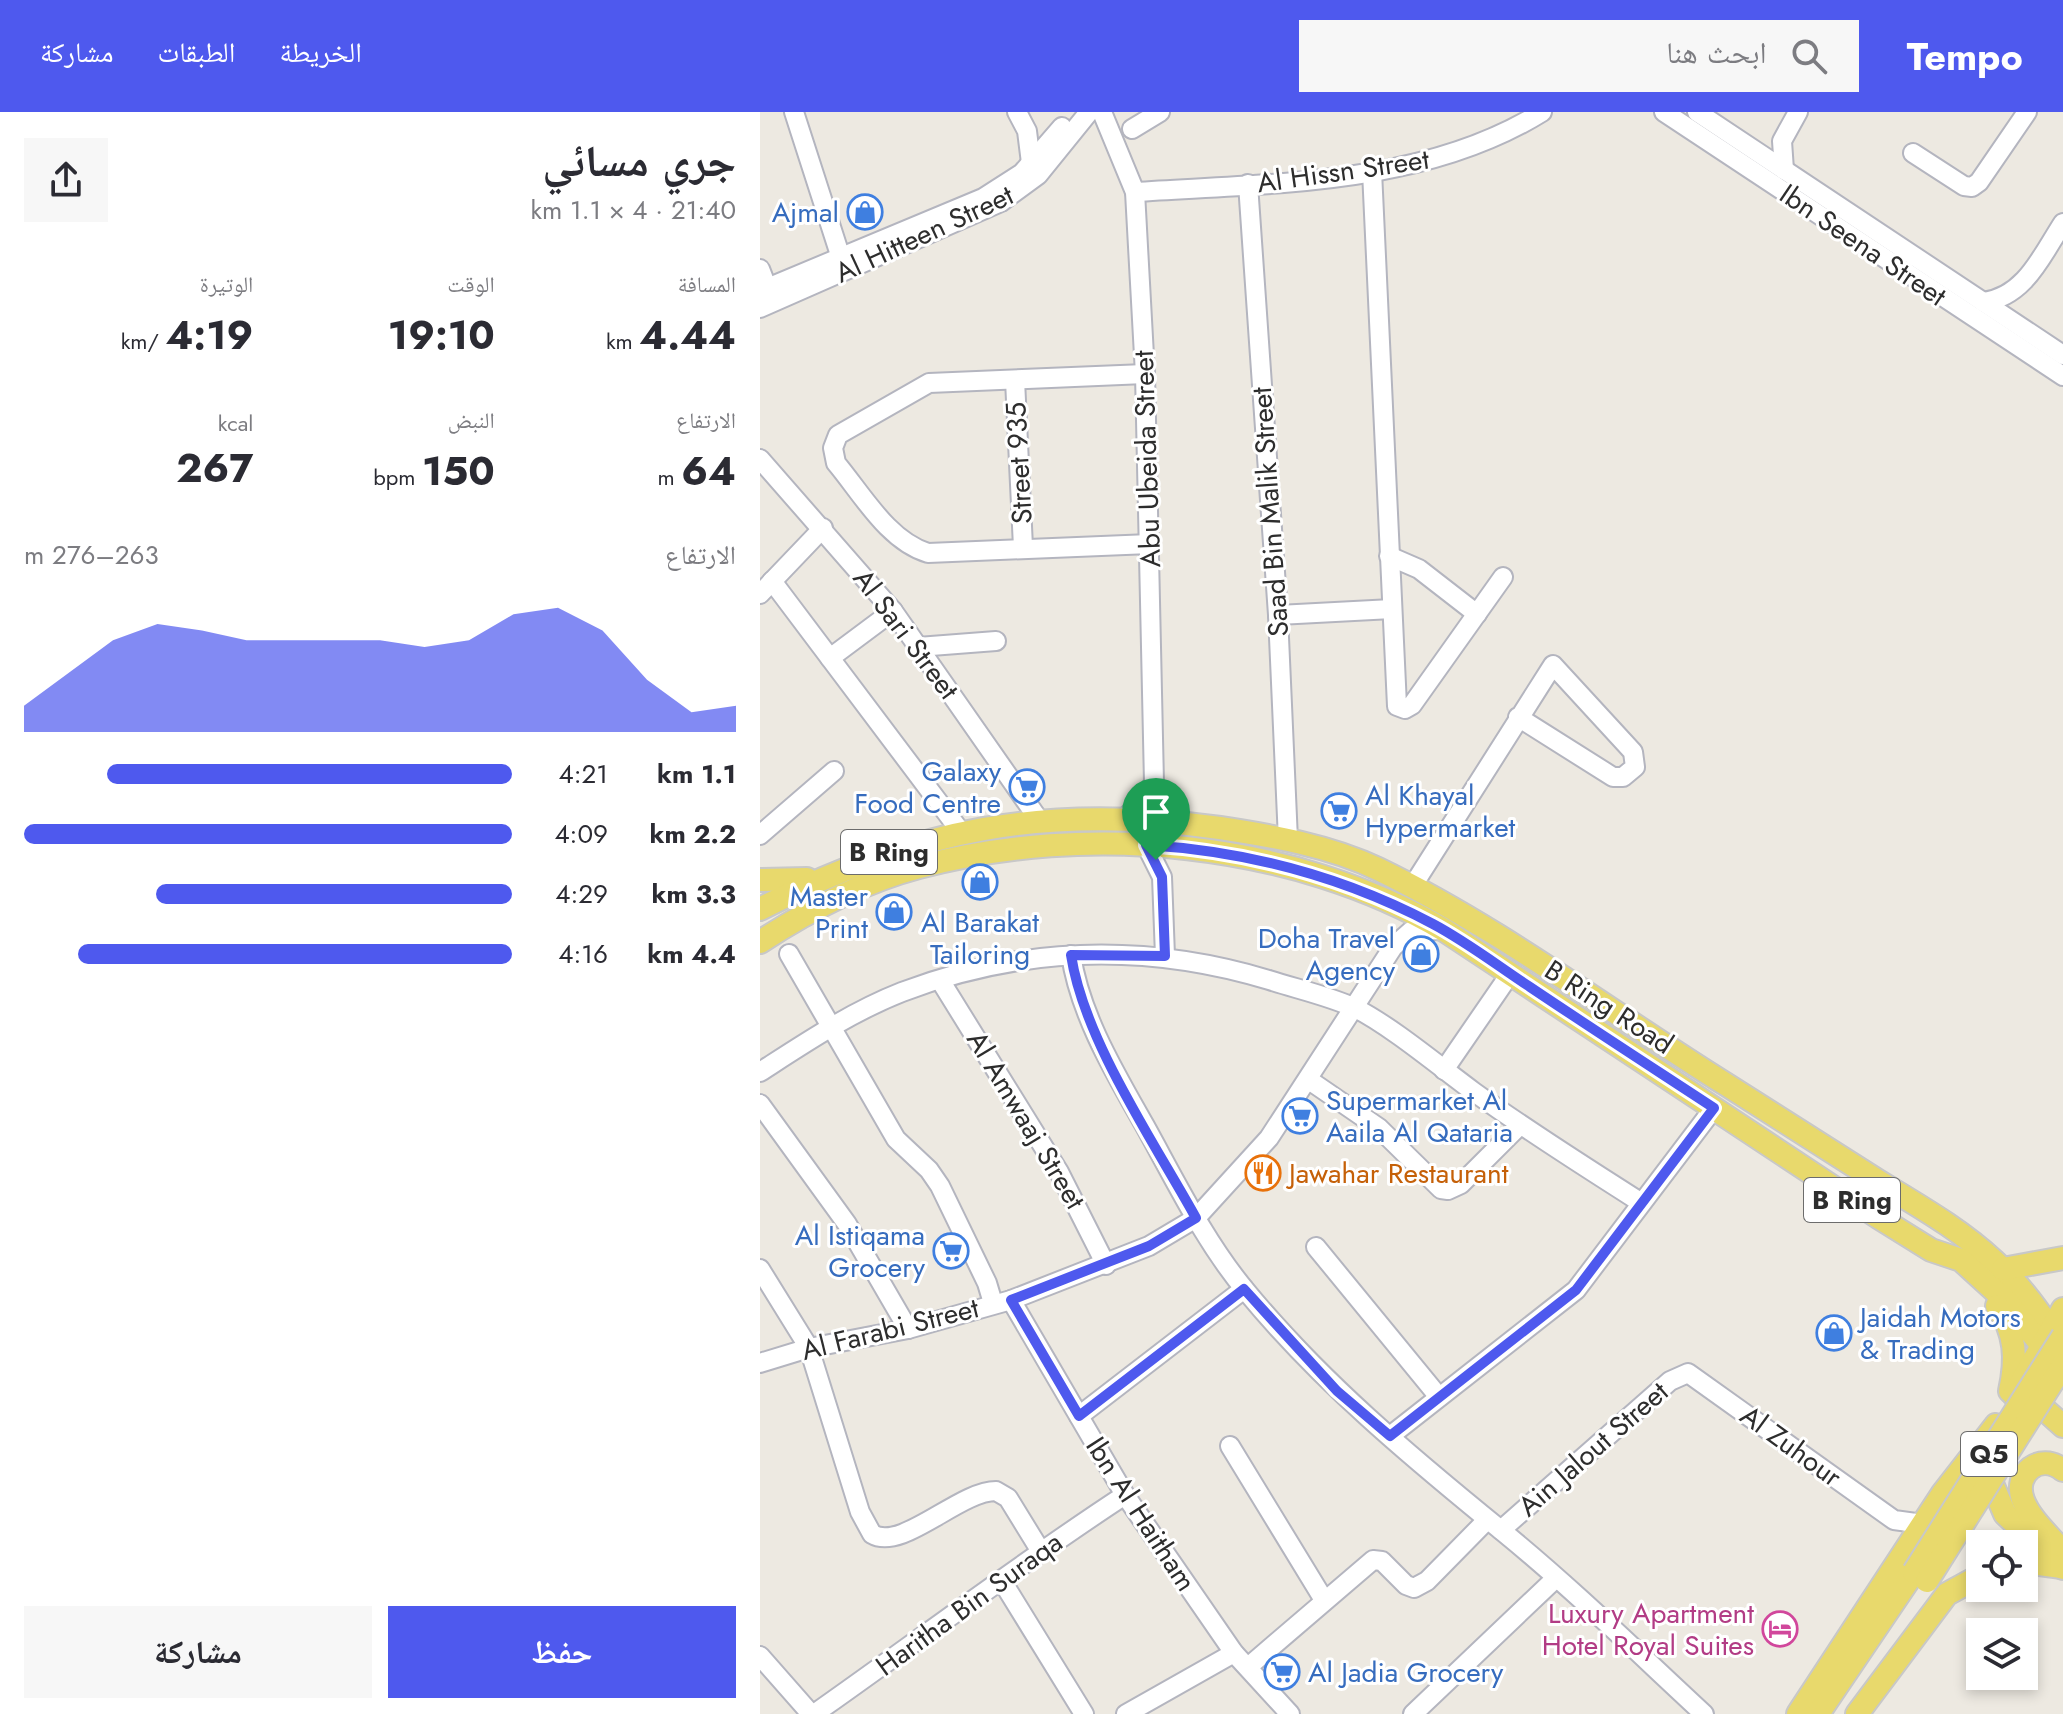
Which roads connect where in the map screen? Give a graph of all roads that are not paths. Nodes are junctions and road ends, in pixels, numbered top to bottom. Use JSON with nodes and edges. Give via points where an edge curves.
{"nodes":[{"id":1,"x":794,"y":112,"type":"edge"},
{"id":2,"x":1073,"y":112,"type":"edge"},
{"id":3,"x":1089,"y":112,"type":"edge"},
{"id":4,"x":1102,"y":112,"type":"edge"},
{"id":5,"x":1160,"y":112,"type":"edge"},
{"id":6,"x":1542,"y":112,"type":"edge"},
{"id":7,"x":1664,"y":112,"type":"edge"},
{"id":8,"x":1697,"y":112,"type":"edge"},
{"id":9,"x":1791,"y":112,"type":"edge"},
{"id":10,"x":1798,"y":112,"type":"edge"},
{"id":11,"x":2027,"y":112,"type":"edge"},
{"id":12,"x":1020,"y":116,"type":"edge"},
{"id":13,"x":1132,"y":129,"type":"dead end"},
{"id":14,"x":1066,"y":132,"type":"junction"},
{"id":15,"x":1113,"y":140,"type":"junction"},
{"id":16,"x":1754,"y":149,"type":"junction"},
{"id":17,"x":1913,"y":153,"type":"dead end"},
{"id":18,"x":1031,"y":163,"type":"junction"},
{"id":19,"x":1784,"y":170,"type":"junction"},
{"id":20,"x":1372,"y":171,"type":"junction"},
{"id":21,"x":1248,"y":184,"type":"junction"},
{"id":22,"x":1135,"y":192,"type":"junction"},
{"id":23,"x":2063,"y":223,"type":"edge"},
{"id":24,"x":841,"y":258,"type":"junction"},
{"id":25,"x":760,"y":269,"type":"edge"},
{"id":26,"x":2024,"y":282,"type":"junction"},
{"id":27,"x":765,"y":298,"type":"edge"},
{"id":28,"x":1983,"y":302,"type":"junction"},
{"id":29,"x":2027,"y":331,"type":"junction"},
{"id":30,"x":2063,"y":355,"type":"edge"},
{"id":31,"x":1145,"y":374,"type":"junction"},
{"id":32,"x":2063,"y":376,"type":"edge"},
{"id":33,"x":1015,"y":380,"type":"junction"},
{"id":34,"x":760,"y":459,"type":"edge"},
{"id":35,"x":823,"y":528,"type":"junction"},
{"id":36,"x":1150,"y":544,"type":"junction"},
{"id":37,"x":1023,"y":547,"type":"junction"},
{"id":38,"x":1389,"y":556,"type":"junction"},
{"id":39,"x":1503,"y":577,"type":"dead end"},
{"id":40,"x":766,"y":588,"type":"edge"},
{"id":41,"x":1392,"y":609,"type":"junction"},
{"id":42,"x":893,"y":611,"type":"junction"},
{"id":43,"x":1477,"y":614,"type":"junction"},
{"id":44,"x":1278,"y":615,"type":"junction"},
{"id":45,"x":996,"y":641,"type":"dead end"},
{"id":46,"x":918,"y":647,"type":"junction"},
{"id":47,"x":830,"y":658,"type":"junction"},
{"id":48,"x":1518,"y":717,"type":"junction"},
{"id":49,"x":834,"y":771,"type":"dead end"},
{"id":50,"x":1154,"y":783,"type":"junction"},
{"id":51,"x":1126,"y":817,"type":"junction"},
{"id":52,"x":1039,"y":820,"type":"junction"},
{"id":53,"x":1176,"y":821,"type":"junction"},
{"id":54,"x":961,"y":832,"type":"junction"},
{"id":55,"x":760,"y":835,"type":"edge"},
{"id":56,"x":1288,"y":840,"type":"junction"},
{"id":57,"x":1146,"y":845,"type":"junction"},
{"id":58,"x":820,"y":878,"type":"junction"},
{"id":59,"x":760,"y":880,"type":"edge"},
{"id":60,"x":1412,"y":887,"type":"junction"},
{"id":61,"x":1386,"y":901,"type":"junction"},
{"id":62,"x":760,"y":909,"type":"edge"},
{"id":63,"x":1444,"y":930,"type":"junction"},
{"id":64,"x":764,"y":932,"type":"edge"},
{"id":65,"x":1393,"y":947,"type":"junction"},
{"id":66,"x":789,"y":954,"type":"dead end"},
{"id":67,"x":1071,"y":955,"type":"junction"},
{"id":68,"x":1165,"y":956,"type":"junction"},
{"id":69,"x":1510,"y":974,"type":"junction"},
{"id":70,"x":940,"y":980,"type":"junction"},
{"id":71,"x":1355,"y":1008,"type":"junction"},
{"id":72,"x":831,"y":1027,"type":"junction"},
{"id":73,"x":1444,"y":1070,"type":"junction"},
{"id":74,"x":760,"y":1072,"type":"edge"},
{"id":75,"x":1309,"y":1080,"type":"junction"},
{"id":76,"x":760,"y":1104,"type":"edge"},
{"id":77,"x":1714,"y":1108,"type":"junction"},
{"id":78,"x":1520,"y":1125,"type":"junction"},
{"id":79,"x":1640,"y":1202,"type":"junction"},
{"id":80,"x":1196,"y":1218,"type":"junction"},
{"id":81,"x":1316,"y":1247,"type":"dead end"},
{"id":82,"x":1931,"y":1250,"type":"junction"},
{"id":83,"x":2063,"y":1258,"type":"edge"},
{"id":84,"x":1106,"y":1265,"type":"junction"},
{"id":85,"x":760,"y":1269,"type":"edge"},
{"id":86,"x":2003,"y":1269,"type":"junction"},
{"id":87,"x":1244,"y":1289,"type":"junction"},
{"id":88,"x":1002,"y":1302,"type":"junction"},
{"id":89,"x":2063,"y":1309,"type":"edge"},
{"id":90,"x":2030,"y":1316,"type":"junction"},
{"id":91,"x":908,"y":1329,"type":"junction"},
{"id":92,"x":2055,"y":1340,"type":"edge"},
{"id":93,"x":809,"y":1348,"type":"junction"},
{"id":94,"x":760,"y":1363,"type":"edge"},
{"id":95,"x":2063,"y":1363,"type":"edge"},
{"id":96,"x":1688,"y":1373,"type":"joint"},
{"id":97,"x":1439,"y":1397,"type":"junction"},
{"id":98,"x":2005,"y":1411,"type":"junction"},
{"id":99,"x":1079,"y":1416,"type":"junction"},
{"id":100,"x":2063,"y":1426,"type":"edge"},
{"id":101,"x":1390,"y":1436,"type":"junction"},
{"id":102,"x":1983,"y":1443,"type":"junction"},
{"id":103,"x":1230,"y":1446,"type":"dead end"},
{"id":104,"x":2063,"y":1470,"type":"edge"},
{"id":105,"x":1125,"y":1495,"type":"junction"},
{"id":106,"x":1894,"y":1520,"type":"junction"},
{"id":107,"x":1923,"y":1524,"type":"junction"},
{"id":108,"x":1494,"y":1525,"type":"junction"},
{"id":109,"x":1908,"y":1545,"type":"junction"},
{"id":110,"x":1040,"y":1550,"type":"junction"},
{"id":111,"x":2063,"y":1552,"type":"edge"},
{"id":112,"x":2038,"y":1564,"type":"edge"},
{"id":113,"x":2063,"y":1568,"type":"edge"},
{"id":114,"x":1920,"y":1577,"type":"junction"},
{"id":115,"x":1556,"y":1578,"type":"junction"},
{"id":116,"x":1002,"y":1581,"type":"junction"},
{"id":117,"x":1966,"y":1584,"type":"edge"},
{"id":118,"x":1324,"y":1600,"type":"junction"},
{"id":119,"x":760,"y":1656,"type":"edge"},
{"id":120,"x":1241,"y":1660,"type":"junction"},
{"id":121,"x":767,"y":1678,"type":"edge"},
{"id":122,"x":813,"y":1714,"type":"edge"},
{"id":123,"x":1084,"y":1714,"type":"edge"},
{"id":124,"x":1126,"y":1714,"type":"edge"},
{"id":125,"x":1290,"y":1714,"type":"edge"},
{"id":126,"x":1413,"y":1714,"type":"edge"},
{"id":127,"x":1704,"y":1714,"type":"edge"},
{"id":128,"x":1798,"y":1714,"type":"edge"},
{"id":129,"x":1818,"y":1714,"type":"edge"},
{"id":130,"x":1836,"y":1714,"type":"edge"},
{"id":131,"x":1857,"y":1714,"type":"edge"}],
"edges":[{"from":1,"to":24,"type":"street"},
{"from":2,"to":14,"type":"street"},
{"from":3,"to":14,"type":"street"},
{"from":4,"to":15,"type":"street","name":"Abu Ubeida Street"},
{"from":5,"to":13,"type":"street"},
{"from":6,"to":20,"type":"street","name":"Al Hissn Street","via":[[1459,152]]},
{"from":7,"to":32,"type":"street","name":"Ibn Seena Street"},
{"from":8,"to":16,"type":"street","name":"Ibn Seena Street"},
{"from":9,"to":16,"type":"street","via":[[1775,135]]},
{"from":10,"to":19,"type":"street","via":[[1782,141]]},
{"from":11,"to":17,"type":"street","via":[[1972,187]]},
{"from":12,"to":14,"type":"street"},
{"from":12,"to":18,"type":"street"},
{"from":14,"to":15,"type":"street"},
{"from":14,"to":18,"type":"street","name":"Al Hitteen Street"},
{"from":14,"to":27,"type":"street","name":"Al Hitteen Street","via":[[1038,175],[1001,202]]},
{"from":15,"to":22,"type":"street","name":"Abu Ubeida Street"},
{"from":16,"to":19,"type":"street","name":"Ibn Seena Street"},
{"from":18,"to":24,"type":"street","name":"Al Hitteen Street","via":[[972,204]]},
{"from":19,"to":28,"type":"street","name":"Ibn Seena Street"},
{"from":20,"to":21,"type":"street","name":"Al Hissn Street"},
{"from":20,"to":38,"type":"street"},
{"from":21,"to":22,"type":"street","name":"Al Hissn Street"},
{"from":21,"to":44,"type":"street","name":"Saad Bin Malik Street"},
{"from":22,"to":31,"type":"street","name":"Abu Ubeida Street"},
{"from":23,"to":26,"type":"street"},
{"from":24,"to":27,"type":"street","name":"Al Hitteen Street"},
{"from":25,"to":27,"type":"street"},
{"from":26,"to":28,"type":"street","via":[[2005,297]]},
{"from":26,"to":29,"type":"street","via":[[2020,307]]},
{"from":28,"to":29,"type":"street","name":"Ibn Seena Street"},
{"from":29,"to":30,"type":"street","name":"Ibn Seena Street"},
{"from":31,"to":33,"type":"street"},
{"from":31,"to":36,"type":"street","name":"Abu Ubeida Street"},
{"from":33,"to":37,"type":"street","name":"Street 935"},
{"from":33,"to":37,"type":"street","via":[[929,383],[852,424],[838,435],[833,448],[836,463],[911,548],[928,553]]},
{"from":34,"to":35,"type":"street","name":"Al Sari Street"},
{"from":35,"to":40,"type":"street"},
{"from":35,"to":42,"type":"street","name":"Al Sari Street"},
{"from":36,"to":37,"type":"street"},
{"from":36,"to":50,"type":"street","name":"Abu Ubeida Street"},
{"from":38,"to":41,"type":"street"},
{"from":38,"to":43,"type":"street","via":[[1419,569]]},
{"from":39,"to":43,"type":"street"},
{"from":40,"to":47,"type":"street"},
{"from":41,"to":43,"type":"street","via":[[1395,703],[1405,709]]},
{"from":41,"to":44,"type":"street"},
{"from":42,"to":46,"type":"street","name":"Al Sari Street"},
{"from":42,"to":47,"type":"street"},
{"from":44,"to":56,"type":"street","name":"Saad Bin Malik Street"},
{"from":45,"to":46,"type":"street"},
{"from":46,"to":52,"type":"street","name":"Al Sari Street"},
{"from":47,"to":54,"type":"street"},
{"from":48,"to":48,"type":"street","via":[[1613,777],[1623,777],[1635,767],[1633,752],[1556,666]]},
{"from":48,"to":60,"type":"street"},
{"from":49,"to":55,"type":"street"},
{"from":50,"to":51,"type":"street"},
{"from":50,"to":53,"type":"street","name":"Abu Ubeida Street"},
{"from":51,"to":52,"type":"main road","name":"B Ring Road","number":"B Ring"},
{"from":51,"to":53,"type":"main road","name":"B Ring Road","number":"B Ring"},
{"from":52,"to":54,"type":"main road","name":"B Ring Road","number":"B Ring"},
{"from":53,"to":56,"type":"main road","name":"B Ring Road","number":"B Ring"},
{"from":54,"to":58,"type":"main road","name":"B Ring Road","number":"B Ring"},
{"from":56,"to":60,"type":"main road","name":"B Ring Road","number":"B Ring","via":[[1375,868]]},
{"from":57,"to":61,"type":"main road","name":"B Ring Road","number":"B Ring","via":[[1252,858]]},
{"from":57,"to":64,"type":"main road","name":"B Ring Road","number":"B Ring","via":[[1031,848],[933,863],[863,886]]},
{"from":57,"to":68,"type":"street","via":[[1162,877]]},
{"from":58,"to":59,"type":"main road"},
{"from":58,"to":62,"type":"main road","name":"B Ring Road","number":"B Ring"},
{"from":60,"to":86,"type":"main road","name":"B Ring Road","number":"B Ring","via":[[1555,971],[1974,1243]]},
{"from":61,"to":63,"type":"main road","name":"B Ring Road","number":"B Ring"},
{"from":61,"to":65,"type":"street","via":[[1395,925]]},
{"from":63,"to":65,"type":"street","via":[[1411,931]]},
{"from":63,"to":69,"type":"main road","name":"B Ring Road","number":"B Ring"},
{"from":65,"to":71,"type":"street","name":"Al Farabi Street"},
{"from":66,"to":72,"type":"street","name":"Ibn Al Haitham"},
{"from":67,"to":68,"type":"street"},
{"from":67,"to":70,"type":"street","via":[[999,964]]},
{"from":67,"to":80,"type":"street","via":[[1075,980],[1099,1038]]},
{"from":68,"to":71,"type":"street","via":[[1222,966]]},
{"from":69,"to":73,"type":"street"},
{"from":69,"to":77,"type":"main road","name":"B Ring Road","number":"B Ring"},
{"from":70,"to":72,"type":"street"},
{"from":70,"to":84,"type":"street","name":"Al Amwaaj Street","via":[[1044,1146]]},
{"from":71,"to":73,"type":"street"},
{"from":71,"to":75,"type":"street","name":"Al Farabi Street"},
{"from":72,"to":74,"type":"street"},
{"from":72,"to":88,"type":"street","name":"Ibn Al Haitham","via":[[896,1139],[940,1186],[987,1283]]},
{"from":73,"to":78,"type":"street"},
{"from":75,"to":78,"type":"street","via":[[1379,1128],[1441,1189],[1461,1184]]},
{"from":75,"to":80,"type":"street","name":"Al Farabi Street","via":[[1269,1138]]},
{"from":76,"to":91,"type":"street","via":[[847,1224]]},
{"from":77,"to":79,"type":"street"},
{"from":77,"to":82,"type":"main road","name":"B Ring Road","number":"B Ring"},
{"from":78,"to":79,"type":"street"},
{"from":79,"to":97,"type":"street","via":[[1576,1290]]},
{"from":80,"to":84,"type":"street","name":"Al Farabi Street"},
{"from":80,"to":87,"type":"street"},
{"from":81,"to":97,"type":"street"},
{"from":82,"to":90,"type":"main road","name":"B Ring Road","number":"B Ring","via":[[1961,1260]]},
{"from":82,"to":98,"type":"main road","via":[[1981,1288],[2009,1327],[2015,1366]]},
{"from":83,"to":86,"type":"main road"},
{"from":84,"to":88,"type":"street","name":"Al Farabi Street"},
{"from":85,"to":93,"type":"street"},
{"from":86,"to":90,"type":"main road","name":"B Ring Road","number":"B Ring"},
{"from":87,"to":99,"type":"street"},
{"from":87,"to":101,"type":"street","via":[[1337,1391]]},
{"from":88,"to":91,"type":"street","name":"Al Farabi Street"},
{"from":88,"to":99,"type":"street","name":"Ibn Al Haitham"},
{"from":89,"to":92,"type":"main road"},
{"from":90,"to":92,"type":"main road","name":"B Ring Road","number":"B Ring"},
{"from":91,"to":93,"type":"street","name":"Al Farabi Street"},
{"from":92,"to":95,"type":"main road","name":"B Ring Road"},
{"from":92,"to":98,"type":"main road"},
{"from":92,"to":114,"type":"main road","number":"Q5","bridge":true},
{"from":93,"to":94,"type":"street","name":"Al Farabi Street"},
{"from":93,"to":110,"type":"street","via":[[860,1512],[872,1534],[880,1539],[899,1535],[987,1491],[1004,1494]]},
{"from":95,"to":114,"type":"main road","number":"Q5","bridge":true},
{"from":96,"to":106,"type":"street","name":"Al Zuhour"},
{"from":96,"to":108,"type":"street","name":"Ain Jalout Street","via":[[1670,1381]]},
{"from":97,"to":101,"type":"street"},
{"from":98,"to":100,"type":"main road","via":[[2031,1401],[2044,1406]]},
{"from":98,"to":102,"type":"main road"},
{"from":99,"to":105,"type":"street","name":"Ibn Al Haitham"},
{"from":101,"to":108,"type":"street"},
{"from":102,"to":107,"type":"main road"},
{"from":102,"to":113,"type":"main road","via":[[1985,1467],[2000,1508]]},
{"from":103,"to":118,"type":"street"},
{"from":104,"to":111,"type":"main road","via":[[2052,1463],[2034,1465],[2021,1488],[2026,1507]]},
{"from":105,"to":110,"type":"street","name":"Haritha Bin Suraqa"},
{"from":105,"to":120,"type":"street","name":"Ibn Al Haitham"},
{"from":106,"to":107,"type":"street","name":"Al Zuhour"},
{"from":106,"to":109,"type":"street","name":"Al Zuhour"},
{"from":107,"to":109,"type":"main road"},
{"from":108,"to":115,"type":"street"},
{"from":108,"to":118,"type":"street","name":"Ain Jalout Street","via":[[1420,1586],[1406,1585],[1377,1559]]},
{"from":109,"to":128,"type":"main road"},
{"from":110,"to":116,"type":"street","name":"Haritha Bin Suraqa"},
{"from":112,"to":113,"type":"main road"},
{"from":114,"to":129,"type":"main road","number":"Q5"},
{"from":114,"to":130,"type":"main road","number":"Q5"},
{"from":115,"to":126,"type":"street"},
{"from":115,"to":127,"type":"street"},
{"from":116,"to":122,"type":"street","name":"Haritha Bin Suraqa"},
{"from":116,"to":123,"type":"street"},
{"from":117,"to":131,"type":"main road","via":[[1947,1594]]},
{"from":118,"to":120,"type":"street"},
{"from":119,"to":121,"type":"street"},
{"from":120,"to":124,"type":"street"},
{"from":120,"to":125,"type":"street","name":"Ibn Al Haitham"},
{"from":121,"to":122,"type":"street"}]}
